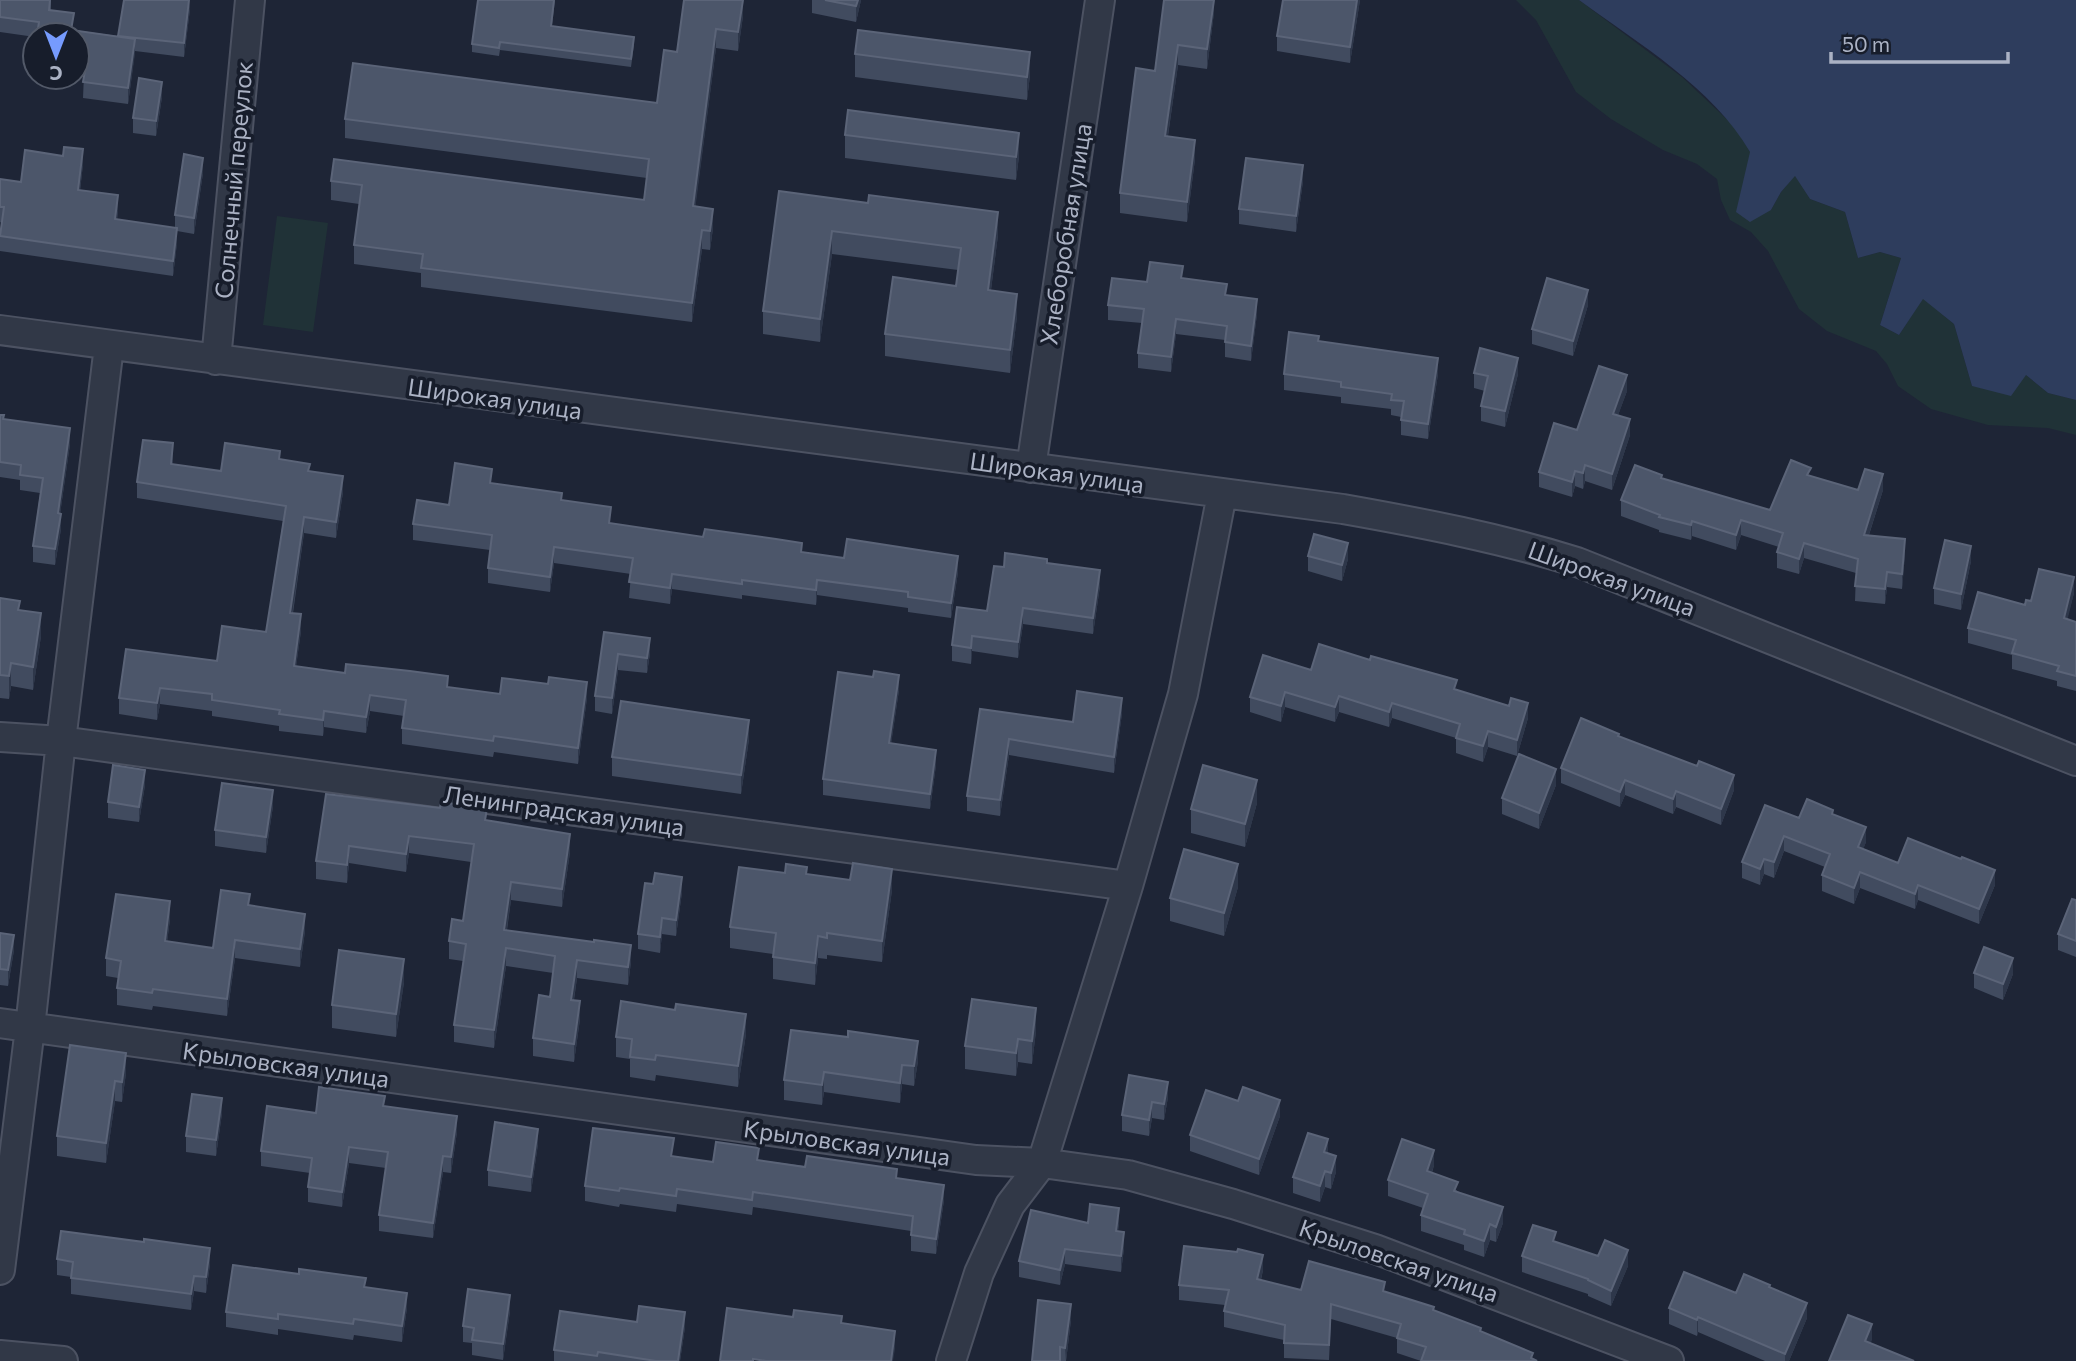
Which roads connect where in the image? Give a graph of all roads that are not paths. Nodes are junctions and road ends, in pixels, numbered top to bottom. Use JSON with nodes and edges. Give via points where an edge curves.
{"nodes":[{"id":1,"x":250,"y":0,"type":"edge"},
{"id":2,"x":1100,"y":0,"type":"edge"},
{"id":3,"x":0,"y":330,"type":"edge"},
{"id":4,"x":109,"y":346,"type":"junction"},
{"id":5,"x":216,"y":360,"type":"junction"},
{"id":6,"x":1031,"y":468,"type":"junction"},
{"id":7,"x":1222,"y":494,"type":"junction"},
{"id":8,"x":0,"y":737,"type":"edge"},
{"id":9,"x":61,"y":741,"type":"junction"},
{"id":10,"x":2076,"y":761,"type":"edge"},
{"id":11,"x":1128,"y":886,"type":"junction"},
{"id":12,"x":0,"y":1023,"type":"edge"},
{"id":13,"x":30,"y":1028,"type":"junction"},
{"id":14,"x":1042,"y":1163,"type":"junction"},
{"id":15,"x":0,"y":1270,"type":"edge"},
{"id":16,"x":0,"y":1355,"type":"edge"},
{"id":17,"x":63,"y":1361,"type":"edge"},
{"id":18,"x":951,"y":1361,"type":"edge"},
{"id":19,"x":1669,"y":1361,"type":"edge"}],
"edges":[{"from":1,"to":5,"type":"street","name":"Солнечный переулок"},
{"from":2,"to":6,"type":"street","name":"Хлеборобная улица"},
{"from":3,"to":4,"type":"street","name":"Широкая улица"},
{"from":4,"to":5,"type":"street","name":"Широкая улица"},
{"from":4,"to":9,"type":"street"},
{"from":5,"to":6,"type":"street","name":"Широкая улица"},
{"from":6,"to":7,"type":"street","name":"Широкая улица"},
{"from":7,"to":10,"type":"street","name":"Широкая улица","via":[[1446,527],[1564,558]]},
{"from":7,"to":11,"type":"street","via":[[1183,694]]},
{"from":8,"to":9,"type":"street","name":"Ленинградская улица"},
{"from":9,"to":11,"type":"street","name":"Ленинградская улица"},
{"from":9,"to":13,"type":"street"},
{"from":11,"to":14,"type":"street"},
{"from":12,"to":13,"type":"street","name":"Крыловская улица"},
{"from":13,"to":14,"type":"street","name":"Крыловская улица","via":[[976,1160]]},
{"from":13,"to":15,"type":"street"},
{"from":14,"to":18,"type":"street","via":[[1010,1205],[984,1262]]},
{"from":14,"to":19,"type":"street","name":"Крыловская улица","via":[[1128,1175],[1246,1208],[1375,1249]]},
{"from":16,"to":17,"type":"street"}]}
